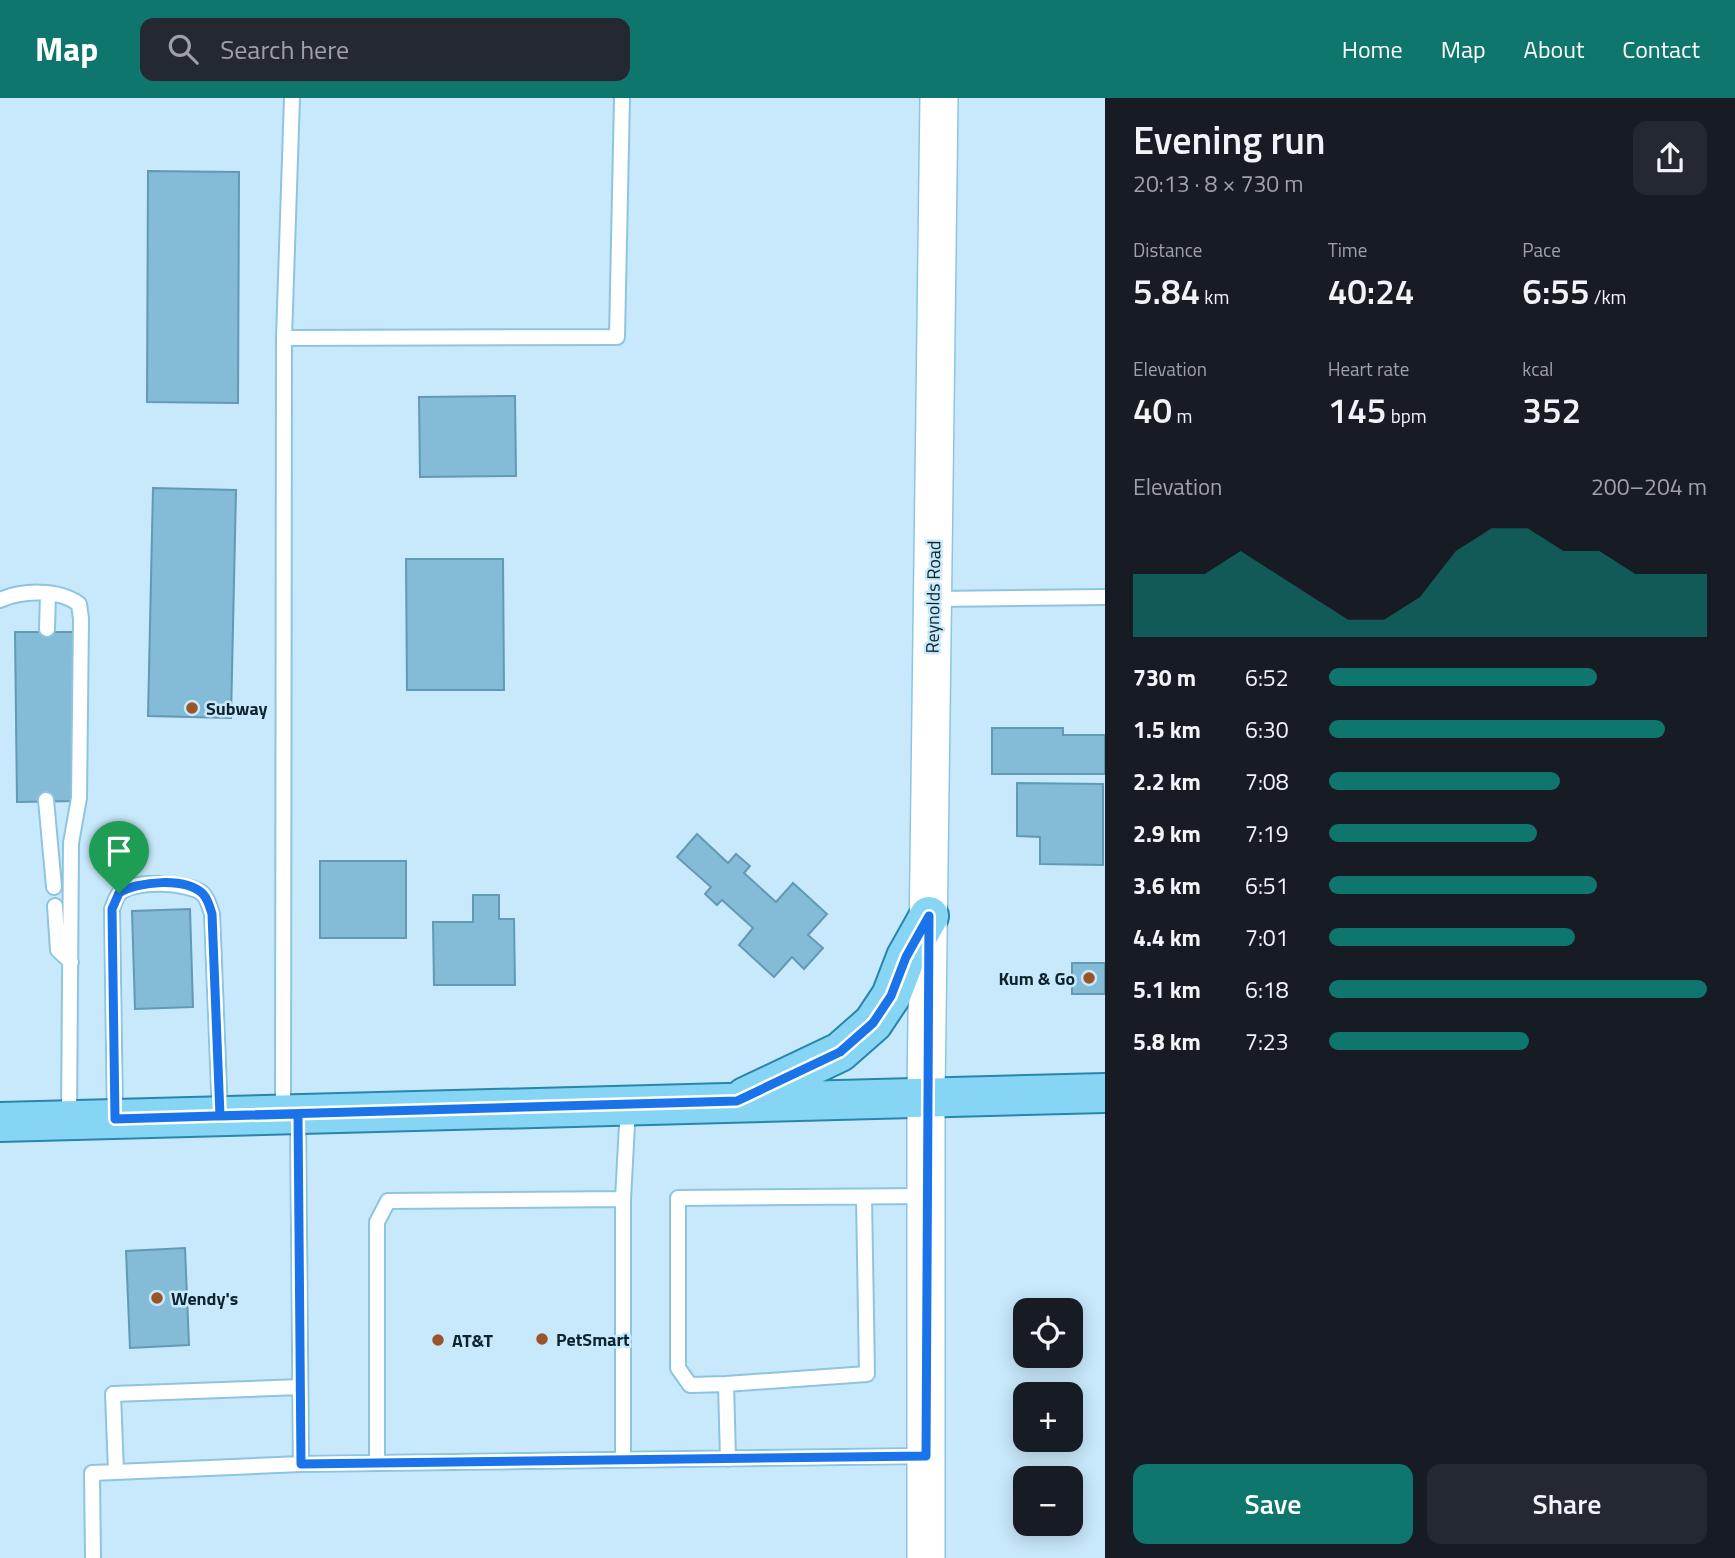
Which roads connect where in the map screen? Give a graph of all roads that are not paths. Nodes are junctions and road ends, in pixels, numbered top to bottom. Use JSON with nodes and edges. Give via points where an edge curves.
{"nodes":[{"id":1,"x":292,"y":98,"type":"edge"},
{"id":2,"x":621,"y":98,"type":"edge"},
{"id":3,"x":939,"y":98,"type":"edge"},
{"id":4,"x":284,"y":338,"type":"junction"},
{"id":5,"x":47,"y":594,"type":"junction"},
{"id":6,"x":1105,"y":597,"type":"edge"},
{"id":7,"x":933,"y":598,"type":"junction"},
{"id":8,"x":0,"y":600,"type":"edge"},
{"id":9,"x":47,"y":629,"type":"dead end"},
{"id":10,"x":46,"y":800,"type":"dead end"},
{"id":11,"x":54,"y":887,"type":"dead end"},
{"id":12,"x":55,"y":906,"type":"dead end"},
{"id":13,"x":929,"y":916,"type":"junction"},
{"id":14,"x":71,"y":962,"type":"junction"},
{"id":15,"x":1105,"y":1093,"type":"edge"},
{"id":16,"x":926,"y":1096,"type":"junction"},
{"id":17,"x":737,"y":1101,"type":"junction"},
{"id":18,"x":628,"y":1104,"type":"junction"},
{"id":19,"x":290,"y":1114,"type":"junction"},
{"id":20,"x":220,"y":1116,"type":"junction"},
{"id":21,"x":115,"y":1119,"type":"junction"},
{"id":22,"x":69,"y":1120,"type":"junction"},
{"id":23,"x":0,"y":1122,"type":"edge"},
{"id":24,"x":926,"y":1196,"type":"junction"},
{"id":25,"x":864,"y":1197,"type":"junction"},
{"id":26,"x":623,"y":1199,"type":"junction"},
{"id":27,"x":726,"y":1384,"type":"junction"},
{"id":28,"x":300,"y":1387,"type":"junction"},
{"id":29,"x":926,"y":1456,"type":"junction"},
{"id":30,"x":727,"y":1459,"type":"junction"},
{"id":31,"x":623,"y":1460,"type":"junction"},
{"id":32,"x":377,"y":1463,"type":"junction"},
{"id":33,"x":301,"y":1464,"type":"junction"},
{"id":34,"x":116,"y":1472,"type":"junction"},
{"id":35,"x":93,"y":1558,"type":"edge"},
{"id":36,"x":926,"y":1558,"type":"edge"}],
"edges":[{"from":1,"to":4,"type":"lane"},
{"from":2,"to":4,"type":"lane","via":[[617,337]]},
{"from":3,"to":7,"type":"street","name":"Reynolds Road"},
{"from":4,"to":19,"type":"lane"},
{"from":5,"to":8,"type":"lane"},
{"from":5,"to":9,"type":"lane"},
{"from":5,"to":14,"type":"lane","via":[[66,594],[79,604],[81,619]]},
{"from":6,"to":7,"type":"lane"},
{"from":7,"to":13,"type":"street","name":"Reynolds Road"},
{"from":10,"to":11,"type":"lane"},
{"from":12,"to":14,"type":"lane","via":[[58,950]]},
{"from":13,"to":16,"type":"street","name":"Reynolds Road"},
{"from":13,"to":17,"type":"main road","via":[[873,1023],[840,1052]]},
{"from":14,"to":22,"type":"lane"},
{"from":15,"to":16,"type":"main road"},
{"from":16,"to":17,"type":"main road"},
{"from":16,"to":24,"type":"street","name":"Reynolds Road"},
{"from":17,"to":18,"type":"main road"},
{"from":18,"to":19,"type":"main road"},
{"from":18,"to":26,"type":"lane"},
{"from":19,"to":20,"type":"main road"},
{"from":19,"to":28,"type":"lane"},
{"from":20,"to":21,"type":"main road"},
{"from":20,"to":21,"type":"lane","via":[[212,914],[205,896],[178,884],[130,887],[119,893],[112,909]]},
{"from":21,"to":22,"type":"main road"},
{"from":22,"to":23,"type":"main road"},
{"from":24,"to":25,"type":"lane"},
{"from":24,"to":29,"type":"street","name":"Reynolds Road"},
{"from":25,"to":27,"type":"lane","via":[[867,1374]]},
{"from":25,"to":27,"type":"lane","via":[[678,1198],[678,1368],[690,1385]]},
{"from":26,"to":31,"type":"lane"},
{"from":26,"to":32,"type":"lane","via":[[388,1201],[377,1222]]},
{"from":27,"to":30,"type":"lane"},
{"from":28,"to":33,"type":"lane"},
{"from":28,"to":34,"type":"lane","via":[[113,1394]]},
{"from":29,"to":30,"type":"lane"},
{"from":29,"to":36,"type":"street","name":"Reynolds Road"},
{"from":30,"to":31,"type":"lane"},
{"from":31,"to":32,"type":"lane"},
{"from":32,"to":33,"type":"lane"},
{"from":33,"to":34,"type":"lane"},
{"from":34,"to":35,"type":"lane","via":[[92,1473]]}]}
